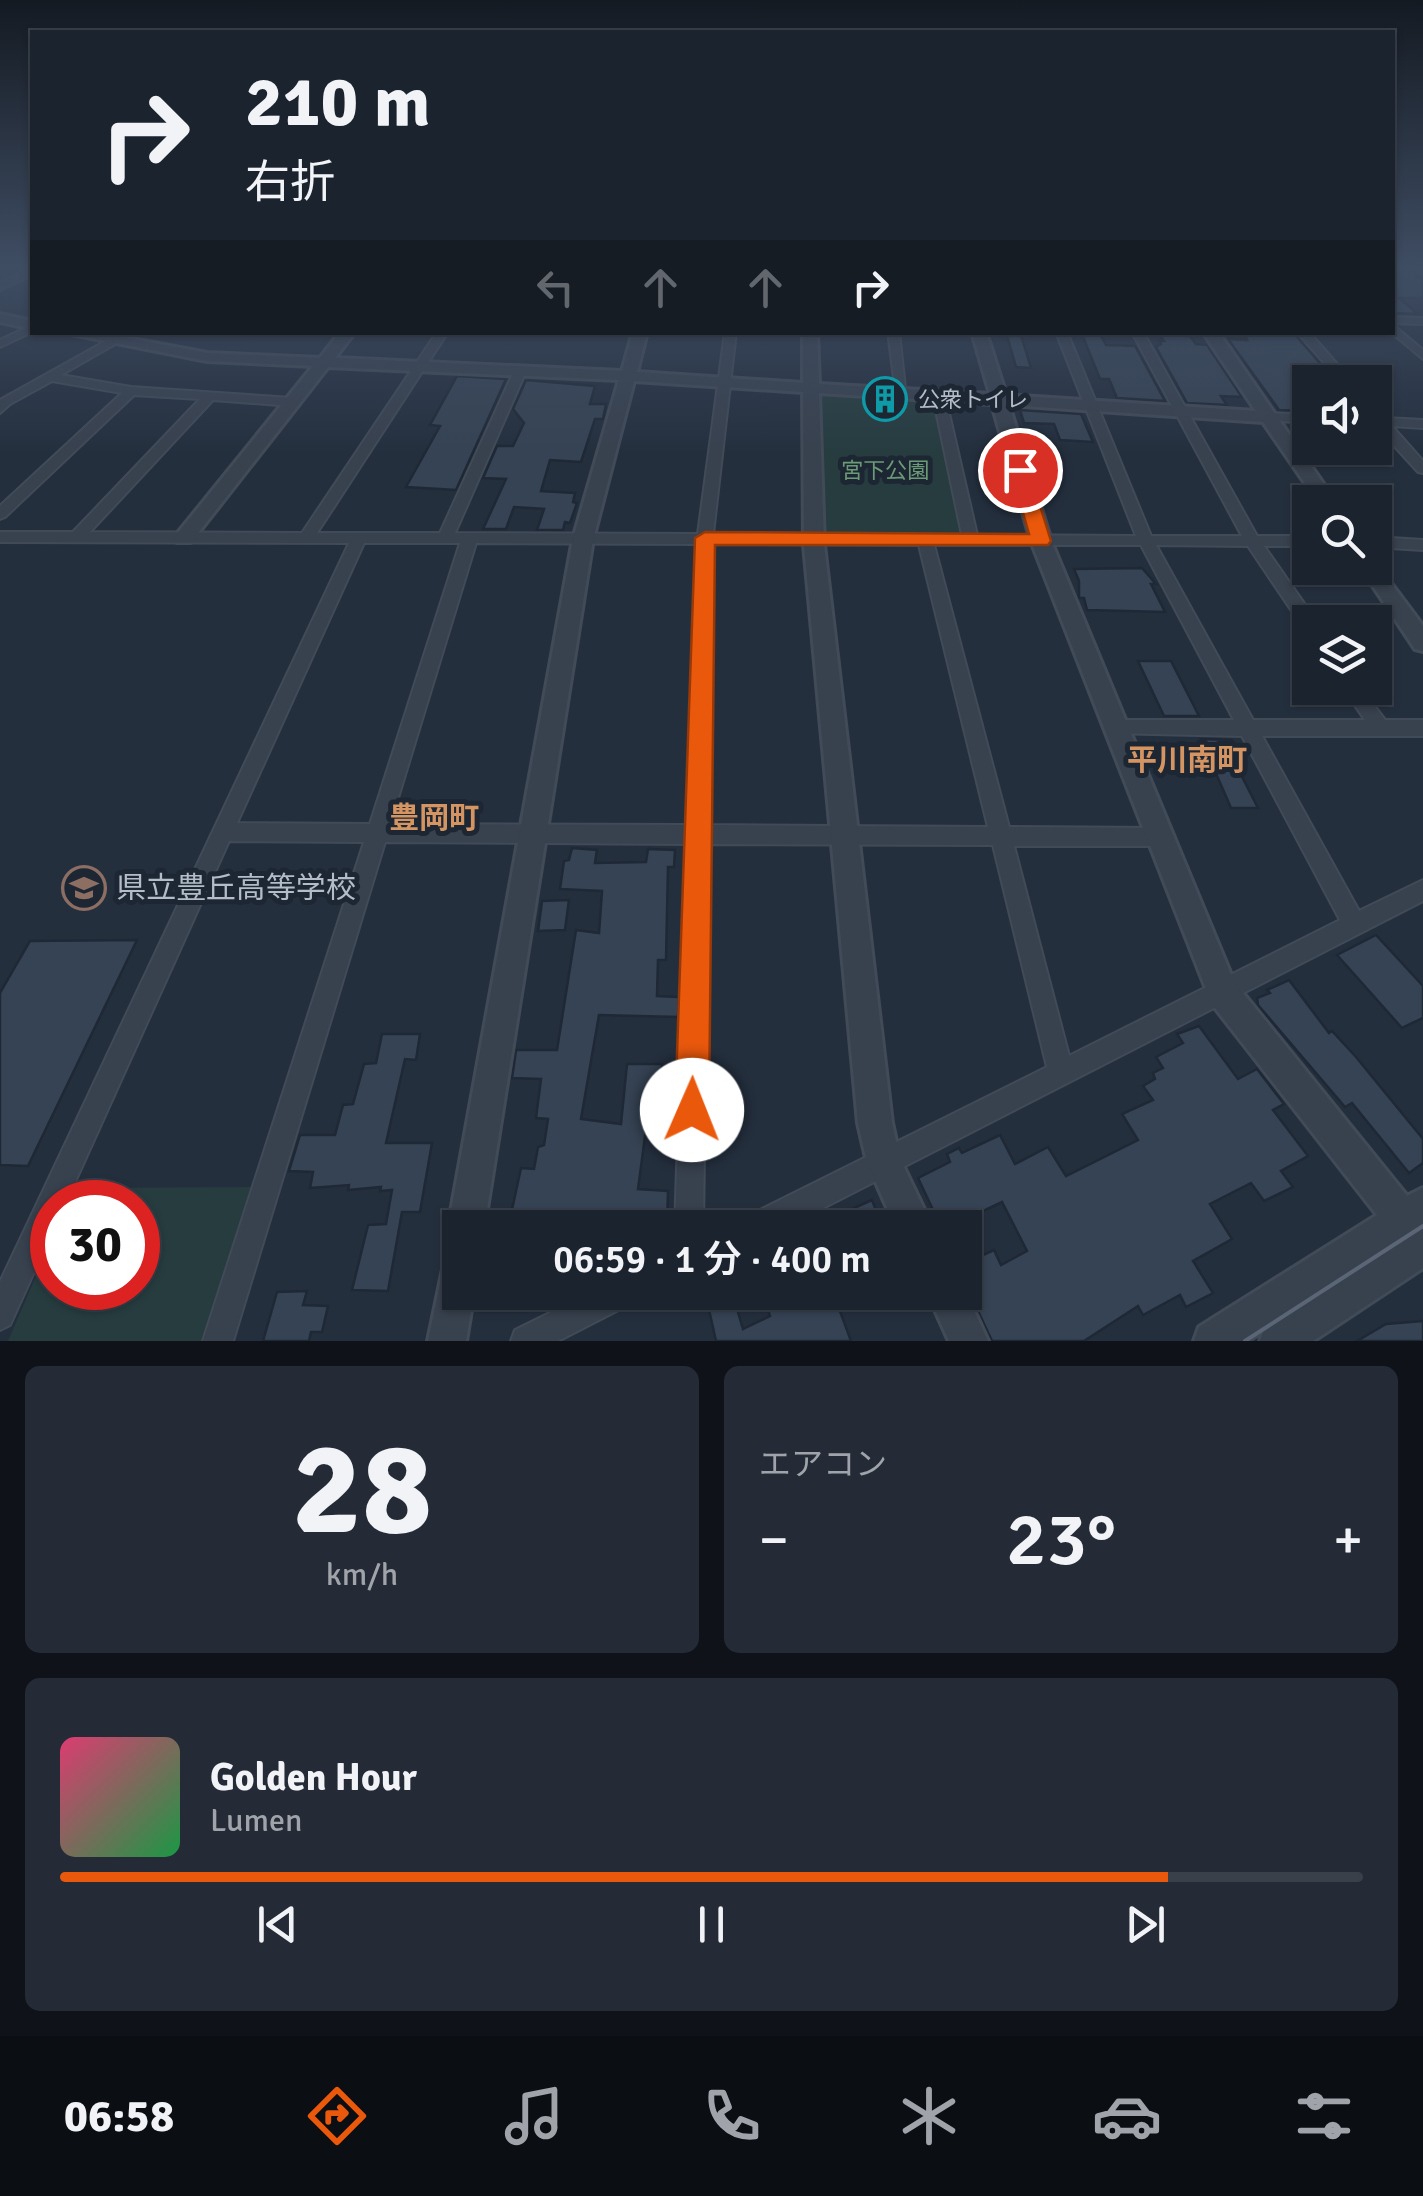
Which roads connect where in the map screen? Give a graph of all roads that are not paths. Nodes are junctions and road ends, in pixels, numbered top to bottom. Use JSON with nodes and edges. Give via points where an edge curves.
{"nodes":[{"id":1,"x":27,"y":329,"type":"edge"},
{"id":2,"x":1395,"y":330,"type":"edge"},
{"id":3,"x":82,"y":335,"type":"edge"},
{"id":4,"x":126,"y":335,"type":"edge"},
{"id":5,"x":346,"y":335,"type":"edge"},
{"id":6,"x":442,"y":335,"type":"edge"},
{"id":7,"x":639,"y":335,"type":"edge"},
{"id":8,"x":730,"y":335,"type":"edge"},
{"id":9,"x":810,"y":335,"type":"edge"},
{"id":10,"x":894,"y":335,"type":"edge"},
{"id":11,"x":980,"y":335,"type":"edge"},
{"id":12,"x":1062,"y":335,"type":"edge"},
{"id":13,"x":1140,"y":335,"type":"edge"},
{"id":14,"x":1212,"y":335,"type":"edge"},
{"id":15,"x":1305,"y":335,"type":"edge"},
{"id":16,"x":114,"y":342,"type":"junction"},
{"id":17,"x":0,"y":344,"type":"edge"},
{"id":18,"x":1423,"y":356,"type":"edge"},
{"id":19,"x":324,"y":362,"type":"junction"},
{"id":20,"x":1331,"y":365,"type":"edge"},
{"id":21,"x":421,"y":366,"type":"junction"},
{"id":22,"x":520,"y":371,"type":"junction"},
{"id":23,"x":627,"y":376,"type":"junction"},
{"id":24,"x":51,"y":377,"type":"junction"},
{"id":25,"x":725,"y":382,"type":"junction"},
{"id":26,"x":810,"y":388,"type":"junction"},
{"id":27,"x":131,"y":390,"type":"junction"},
{"id":28,"x":902,"y":394,"type":"junction"},
{"id":29,"x":939,"y":396,"type":"junction"},
{"id":30,"x":208,"y":398,"type":"junction"},
{"id":31,"x":999,"y":400,"type":"junction"},
{"id":32,"x":292,"y":402,"type":"junction"},
{"id":33,"x":1090,"y":406,"type":"junction"},
{"id":34,"x":0,"y":409,"type":"edge"},
{"id":35,"x":1180,"y":411,"type":"junction"},
{"id":36,"x":1268,"y":417,"type":"junction"},
{"id":37,"x":1292,"y":418,"type":"edge"},
{"id":38,"x":1392,"y":421,"type":"edge"},
{"id":39,"x":1423,"y":424,"type":"edge"},
{"id":40,"x":1392,"y":435,"type":"edge"},
{"id":41,"x":1423,"y":468,"type":"edge"},
{"id":42,"x":1314,"y":485,"type":"edge"},
{"id":43,"x":0,"y":514,"type":"edge"},
{"id":44,"x":0,"y":537,"type":"edge"},
{"id":45,"x":306,"y":537,"type":"junction"},
{"id":46,"x":359,"y":537,"type":"junction"},
{"id":47,"x":458,"y":537,"type":"junction"},
{"id":48,"x":77,"y":538,"type":"junction"},
{"id":49,"x":184,"y":538,"type":"junction"},
{"id":50,"x":705,"y":538,"type":"junction"},
{"id":51,"x":583,"y":539,"type":"junction"},
{"id":52,"x":814,"y":540,"type":"junction"},
{"id":53,"x":925,"y":540,"type":"junction"},
{"id":54,"x":970,"y":540,"type":"junction"},
{"id":55,"x":1146,"y":540,"type":"junction"},
{"id":56,"x":1252,"y":540,"type":"junction"},
{"id":57,"x":1041,"y":541,"type":"junction"},
{"id":58,"x":1292,"y":541,"type":"edge"},
{"id":59,"x":1392,"y":543,"type":"edge"},
{"id":60,"x":1423,"y":545,"type":"edge"},
{"id":61,"x":1383,"y":585,"type":"edge"},
{"id":62,"x":1296,"y":605,"type":"edge"},
{"id":63,"x":1423,"y":643,"type":"edge"},
{"id":64,"x":1364,"y":705,"type":"edge"},
{"id":65,"x":1116,"y":728,"type":"junction"},
{"id":66,"x":1380,"y":728,"type":"junction"},
{"id":67,"x":1423,"y":728,"type":"edge"},
{"id":68,"x":1251,"y":729,"type":"junction"},
{"id":69,"x":225,"y":832,"type":"junction"},
{"id":70,"x":378,"y":832,"type":"junction"},
{"id":71,"x":531,"y":834,"type":"junction"},
{"id":72,"x":697,"y":835,"type":"junction"},
{"id":73,"x":846,"y":836,"type":"junction"},
{"id":74,"x":1002,"y":836,"type":"junction"},
{"id":75,"x":1158,"y":838,"type":"junction"},
{"id":76,"x":1423,"y":890,"type":"edge"},
{"id":77,"x":1355,"y":924,"type":"junction"},
{"id":78,"x":1223,"y":993,"type":"junction"},
{"id":79,"x":1061,"y":1071,"type":"junction"},
{"id":80,"x":884,"y":1162,"type":"junction"},
{"id":81,"x":469,"y":1210,"type":"edge"},
{"id":82,"x":689,"y":1210,"type":"edge"},
{"id":83,"x":789,"y":1210,"type":"edge"},
{"id":84,"x":907,"y":1210,"type":"edge"},
{"id":85,"x":1418,"y":1229,"type":"edge"},
{"id":86,"x":452,"y":1310,"type":"edge"},
{"id":87,"x":588,"y":1310,"type":"edge"},
{"id":88,"x":954,"y":1310,"type":"edge"},
{"id":89,"x":0,"y":1315,"type":"edge"},
{"id":90,"x":218,"y":1341,"type":"edge"},
{"id":91,"x":447,"y":1341,"type":"edge"},
{"id":92,"x":526,"y":1341,"type":"edge"},
{"id":93,"x":969,"y":1341,"type":"edge"},
{"id":94,"x":1213,"y":1341,"type":"edge"},
{"id":95,"x":1279,"y":1341,"type":"edge"}],
"edges":[{"from":1,"to":17,"type":"street"},
{"from":2,"to":18,"type":"street"},
{"from":3,"to":16,"type":"street"},
{"from":4,"to":16,"type":"street"},
{"from":5,"to":19,"type":"street"},
{"from":6,"to":21,"type":"street"},
{"from":7,"to":23,"type":"street"},
{"from":8,"to":25,"type":"street"},
{"from":9,"to":26,"type":"street"},
{"from":10,"to":28,"type":"street"},
{"from":11,"to":31,"type":"street"},
{"from":12,"to":33,"type":"street"},
{"from":13,"to":35,"type":"street"},
{"from":14,"to":36,"type":"street"},
{"from":15,"to":20,"type":"street"},
{"from":16,"to":19,"type":"street","via":[[207,356]]},
{"from":16,"to":24,"type":"street"},
{"from":19,"to":21,"type":"street"},
{"from":19,"to":32,"type":"street"},
{"from":21,"to":22,"type":"street"},
{"from":21,"to":45,"type":"street"},
{"from":22,"to":23,"type":"street"},
{"from":22,"to":47,"type":"street"},
{"from":23,"to":25,"type":"street"},
{"from":23,"to":51,"type":"street"},
{"from":24,"to":27,"type":"street"},
{"from":24,"to":34,"type":"street"},
{"from":25,"to":26,"type":"street"},
{"from":25,"to":50,"type":"street"},
{"from":26,"to":28,"type":"street"},
{"from":26,"to":52,"type":"street"},
{"from":27,"to":30,"type":"street"},
{"from":27,"to":43,"type":"street"},
{"from":28,"to":29,"type":"street"},
{"from":29,"to":31,"type":"street"},
{"from":29,"to":54,"type":"street"},
{"from":30,"to":32,"type":"street"},
{"from":30,"to":48,"type":"street"},
{"from":31,"to":33,"type":"street"},
{"from":31,"to":57,"type":"street"},
{"from":32,"to":49,"type":"street"},
{"from":33,"to":35,"type":"street"},
{"from":33,"to":55,"type":"street"},
{"from":35,"to":36,"type":"street"},
{"from":35,"to":56,"type":"street"},
{"from":36,"to":37,"type":"street"},
{"from":36,"to":42,"type":"street"},
{"from":38,"to":39,"type":"street"},
{"from":40,"to":41,"type":"street"},
{"from":44,"to":48,"type":"street"},
{"from":45,"to":46,"type":"street"},
{"from":45,"to":49,"type":"street"},
{"from":46,"to":47,"type":"street"},
{"from":46,"to":69,"type":"street"},
{"from":47,"to":51,"type":"street"},
{"from":47,"to":70,"type":"street"},
{"from":48,"to":49,"type":"street"},
{"from":50,"to":51,"type":"street"},
{"from":50,"to":52,"type":"street"},
{"from":50,"to":72,"type":"street"},
{"from":51,"to":71,"type":"street"},
{"from":52,"to":53,"type":"street"},
{"from":52,"to":73,"type":"street"},
{"from":53,"to":54,"type":"street"},
{"from":53,"to":74,"type":"street"},
{"from":54,"to":57,"type":"street"},
{"from":55,"to":56,"type":"street"},
{"from":55,"to":57,"type":"street"},
{"from":55,"to":68,"type":"street"},
{"from":56,"to":58,"type":"street"},
{"from":56,"to":62,"type":"street"},
{"from":57,"to":65,"type":"street"},
{"from":59,"to":60,"type":"street"},
{"from":61,"to":63,"type":"street"},
{"from":64,"to":66,"type":"street"},
{"from":65,"to":68,"type":"street"},
{"from":65,"to":75,"type":"street"},
{"from":66,"to":67,"type":"street"},
{"from":66,"to":68,"type":"street"},
{"from":68,"to":77,"type":"street"},
{"from":69,"to":70,"type":"street"},
{"from":69,"to":89,"type":"street"},
{"from":70,"to":71,"type":"street"},
{"from":70,"to":90,"type":"street"},
{"from":71,"to":72,"type":"street"},
{"from":71,"to":81,"type":"street"},
{"from":72,"to":73,"type":"street"},
{"from":72,"to":82,"type":"street"},
{"from":73,"to":74,"type":"street"},
{"from":73,"to":80,"type":"street"},
{"from":74,"to":75,"type":"street"},
{"from":74,"to":79,"type":"street"},
{"from":75,"to":78,"type":"street"},
{"from":76,"to":77,"type":"street"},
{"from":77,"to":78,"type":"street"},
{"from":78,"to":79,"type":"street"},
{"from":78,"to":85,"type":"street"},
{"from":79,"to":80,"type":"street"},
{"from":80,"to":83,"type":"street"},
{"from":80,"to":84,"type":"street"},
{"from":85,"to":94,"type":"street"},
{"from":85,"to":95,"type":"street"},
{"from":86,"to":91,"type":"street"},
{"from":87,"to":92,"type":"street"},
{"from":88,"to":93,"type":"street"}]}
